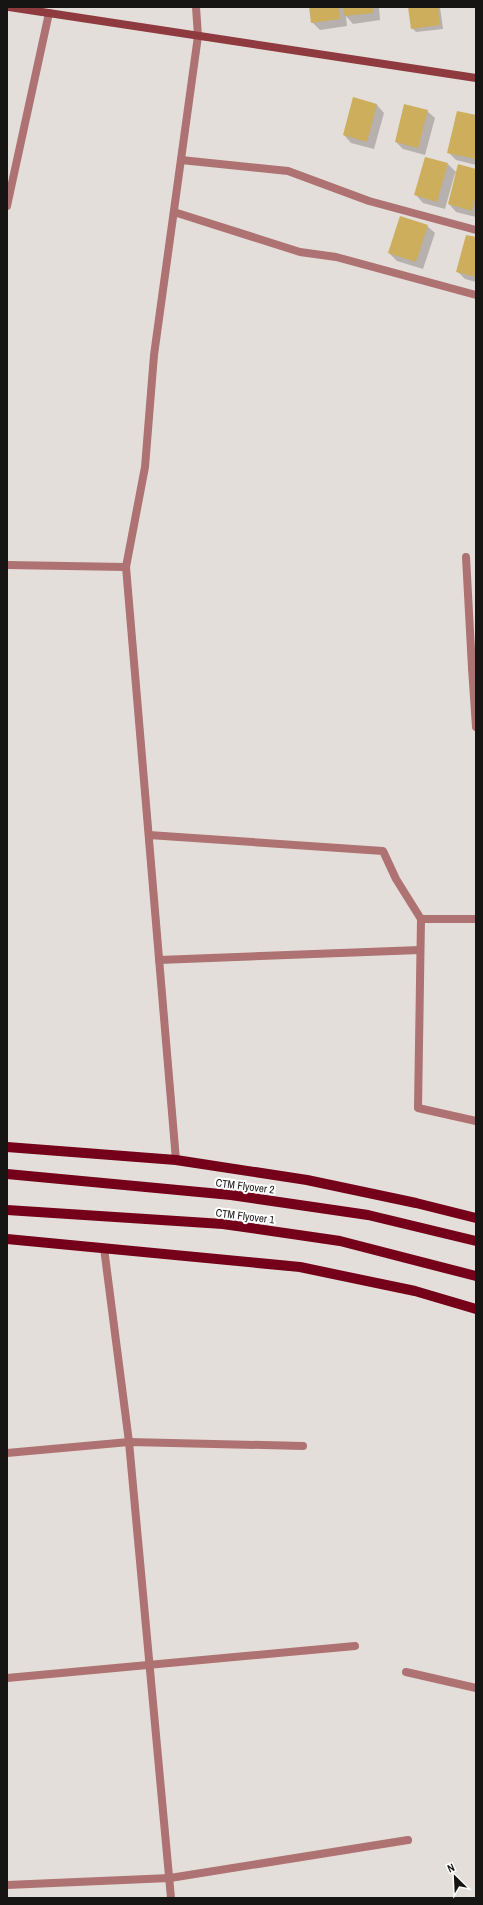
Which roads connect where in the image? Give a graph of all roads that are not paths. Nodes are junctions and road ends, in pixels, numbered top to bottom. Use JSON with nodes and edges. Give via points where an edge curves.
{"nodes":[{"id":1,"x":9,"y":7,"type":"edge"},
{"id":2,"x":196,"y":7,"type":"edge"},
{"id":3,"x":49,"y":13,"type":"junction"},
{"id":4,"x":198,"y":36,"type":"junction"},
{"id":5,"x":476,"y":78,"type":"edge"},
{"id":6,"x":181,"y":160,"type":"junction"},
{"id":7,"x":7,"y":206,"type":"edge"},
{"id":8,"x":174,"y":212,"type":"junction"},
{"id":9,"x":476,"y":230,"type":"edge"},
{"id":10,"x":476,"y":295,"type":"edge"},
{"id":11,"x":466,"y":557,"type":"dead end"},
{"id":12,"x":7,"y":565,"type":"edge"},
{"id":13,"x":126,"y":566,"type":"junction"},
{"id":14,"x":474,"y":668,"type":"edge"},
{"id":15,"x":476,"y":727,"type":"edge"},
{"id":16,"x":149,"y":835,"type":"junction"},
{"id":17,"x":421,"y":919,"type":"junction"},
{"id":18,"x":476,"y":919,"type":"edge"},
{"id":19,"x":420,"y":950,"type":"junction"},
{"id":20,"x":159,"y":960,"type":"junction"},
{"id":21,"x":476,"y":1121,"type":"edge"},
{"id":22,"x":7,"y":1147,"type":"edge"},
{"id":23,"x":176,"y":1160,"type":"junction"},
{"id":24,"x":7,"y":1174,"type":"edge"},
{"id":25,"x":7,"y":1210,"type":"edge"},
{"id":26,"x":476,"y":1218,"type":"edge"},
{"id":27,"x":7,"y":1239,"type":"edge"},
{"id":28,"x":476,"y":1241,"type":"edge"},
{"id":29,"x":104,"y":1248,"type":"junction"},
{"id":30,"x":476,"y":1276,"type":"edge"},
{"id":31,"x":476,"y":1309,"type":"edge"},
{"id":32,"x":129,"y":1442,"type":"junction"},
{"id":33,"x":303,"y":1446,"type":"dead end"},
{"id":34,"x":7,"y":1453,"type":"edge"},
{"id":35,"x":355,"y":1646,"type":"dead end"},
{"id":36,"x":150,"y":1665,"type":"junction"},
{"id":37,"x":406,"y":1672,"type":"dead end"},
{"id":38,"x":7,"y":1678,"type":"edge"},
{"id":39,"x":476,"y":1688,"type":"edge"},
{"id":40,"x":408,"y":1840,"type":"dead end"},
{"id":41,"x":170,"y":1878,"type":"junction"},
{"id":42,"x":7,"y":1885,"type":"edge"},
{"id":43,"x":172,"y":1898,"type":"edge"}],
"edges":[{"from":1,"to":3,"type":"street"},
{"from":2,"to":4,"type":"street"},
{"from":3,"to":4,"type":"street"},
{"from":3,"to":7,"type":"street"},
{"from":4,"to":5,"type":"street"},
{"from":4,"to":6,"type":"street"},
{"from":6,"to":8,"type":"street"},
{"from":6,"to":9,"type":"street","via":[[288,171],[369,201]]},
{"from":8,"to":10,"type":"street","via":[[300,252],[336,257]]},
{"from":8,"to":13,"type":"street","via":[[154,355],[145,467]]},
{"from":11,"to":14,"type":"street"},
{"from":12,"to":13,"type":"street"},
{"from":13,"to":16,"type":"street"},
{"from":14,"to":15,"type":"street"},
{"from":16,"to":17,"type":"street","via":[[383,851],[396,879]]},
{"from":16,"to":20,"type":"street"},
{"from":17,"to":18,"type":"street"},
{"from":17,"to":19,"type":"street"},
{"from":19,"to":20,"type":"street"},
{"from":19,"to":21,"type":"street","via":[[418,1108]]},
{"from":20,"to":23,"type":"street"},
{"from":22,"to":23,"type":"main road"},
{"from":23,"to":26,"type":"main road","via":[[307,1180]]},
{"from":24,"to":28,"type":"main road","name":"CTM Flyover 2","via":[[231,1195],[368,1216]]},
{"from":25,"to":30,"type":"main road","name":"CTM Flyover 1","via":[[223,1224],[340,1241]]},
{"from":27,"to":29,"type":"main road"},
{"from":29,"to":31,"type":"main road","via":[[300,1267],[415,1291]]},
{"from":29,"to":32,"type":"street"},
{"from":32,"to":33,"type":"street"},
{"from":32,"to":34,"type":"street"},
{"from":32,"to":36,"type":"street"},
{"from":35,"to":36,"type":"street"},
{"from":36,"to":38,"type":"street"},
{"from":36,"to":41,"type":"street"},
{"from":37,"to":39,"type":"street"},
{"from":40,"to":41,"type":"street"},
{"from":41,"to":42,"type":"street"},
{"from":41,"to":43,"type":"street"}]}
